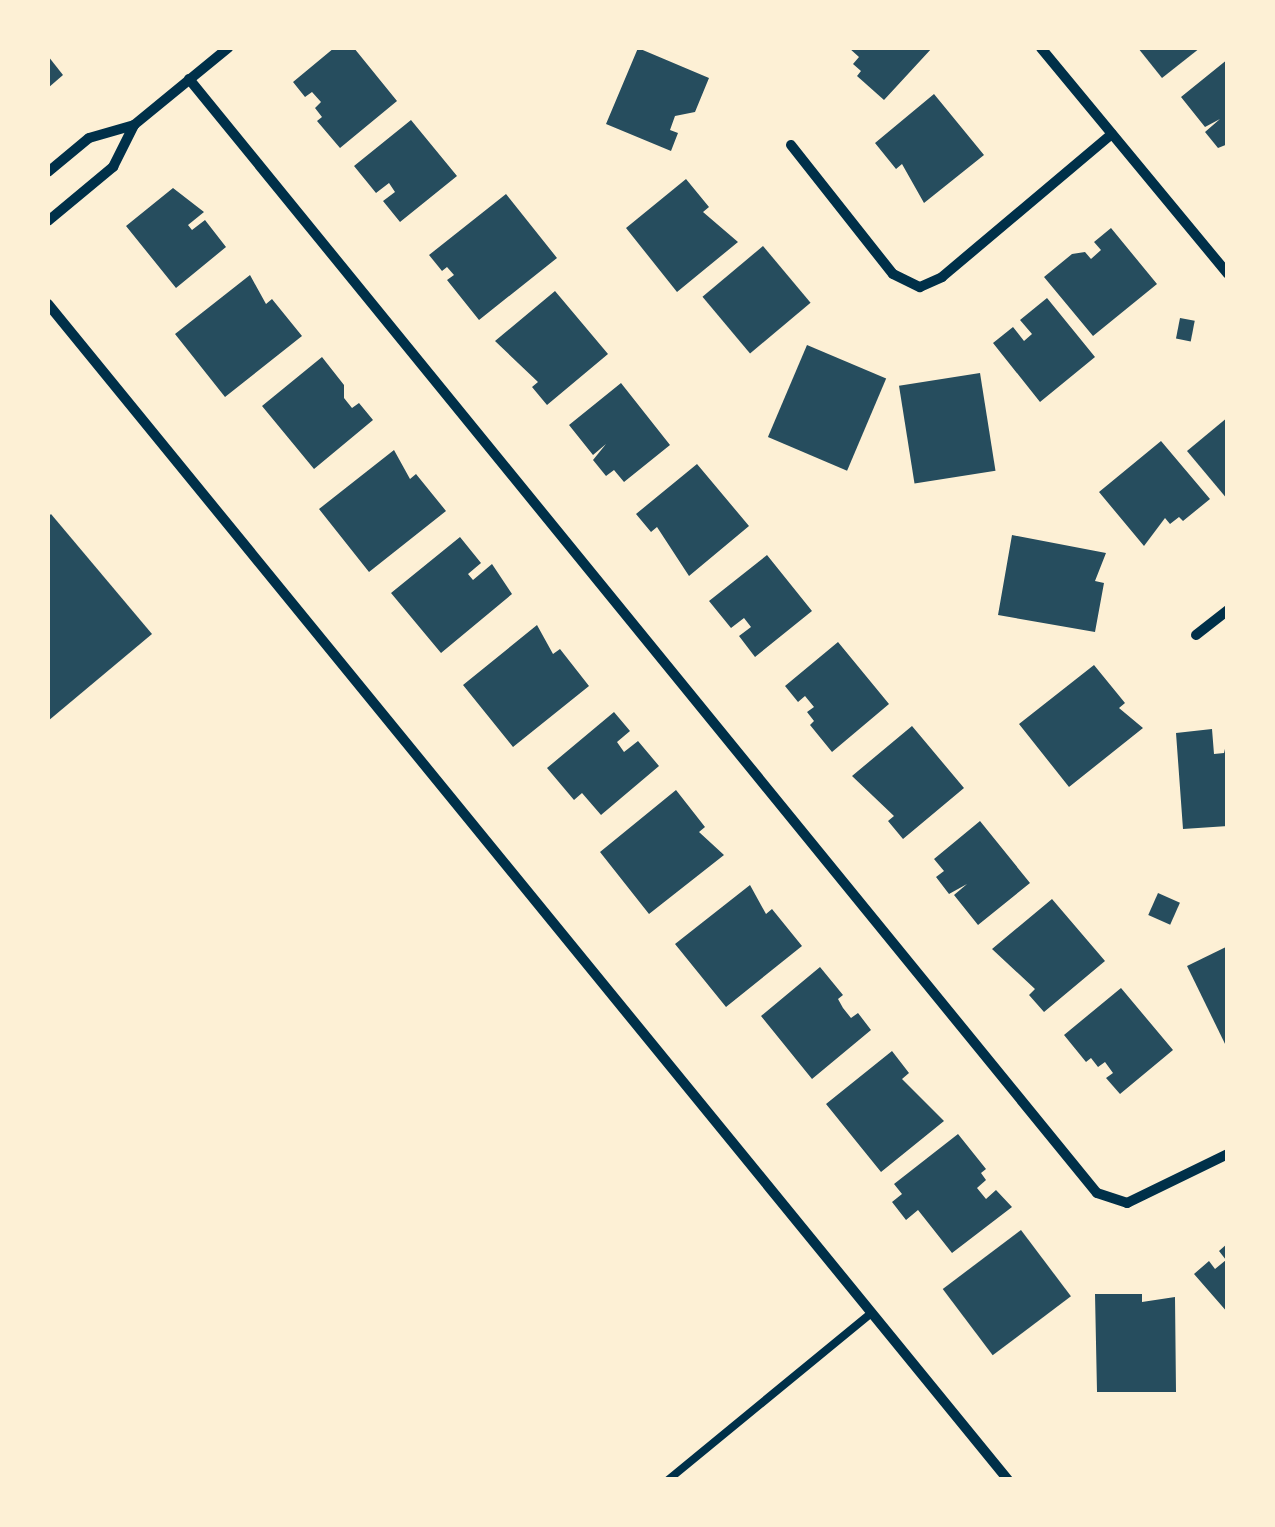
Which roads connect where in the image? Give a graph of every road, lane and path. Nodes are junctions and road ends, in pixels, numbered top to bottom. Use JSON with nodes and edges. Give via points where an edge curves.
{"nodes":[{"id":1,"x":228,"y":48,"type":"edge"},
{"id":2,"x":1042,"y":48,"type":"edge"},
{"id":3,"x":189,"y":79,"type":"junction"},
{"id":4,"x":134,"y":125,"type":"junction"},
{"id":5,"x":1112,"y":134,"type":"junction"},
{"id":6,"x":791,"y":145,"type":"dead end"},
{"id":7,"x":48,"y":172,"type":"edge"},
{"id":8,"x":48,"y":221,"type":"edge"},
{"id":9,"x":1228,"y":274,"type":"edge"},
{"id":10,"x":48,"y":304,"type":"edge"},
{"id":11,"x":1228,"y":610,"type":"edge"},
{"id":12,"x":1196,"y":635,"type":"dead end"},
{"id":13,"x":1228,"y":1154,"type":"edge"},
{"id":14,"x":871,"y":1313,"type":"junction"},
{"id":15,"x":668,"y":1480,"type":"edge"},
{"id":16,"x":1008,"y":1480,"type":"edge"}],
"edges":[{"from":1,"to":3,"type":"street"},
{"from":2,"to":5,"type":"street"},
{"from":3,"to":4,"type":"street"},
{"from":3,"to":13,"type":"street","via":[[1097,1193],[1126,1203]]},
{"from":4,"to":7,"type":"street","via":[[88,138]]},
{"from":4,"to":8,"type":"street","via":[[113,167]]},
{"from":5,"to":6,"type":"street","via":[[942,277],[920,287],[893,274]]},
{"from":5,"to":9,"type":"street"},
{"from":10,"to":14,"type":"street"},
{"from":11,"to":12,"type":"street"},
{"from":14,"to":15,"type":"lane"},
{"from":14,"to":16,"type":"street"}]}
